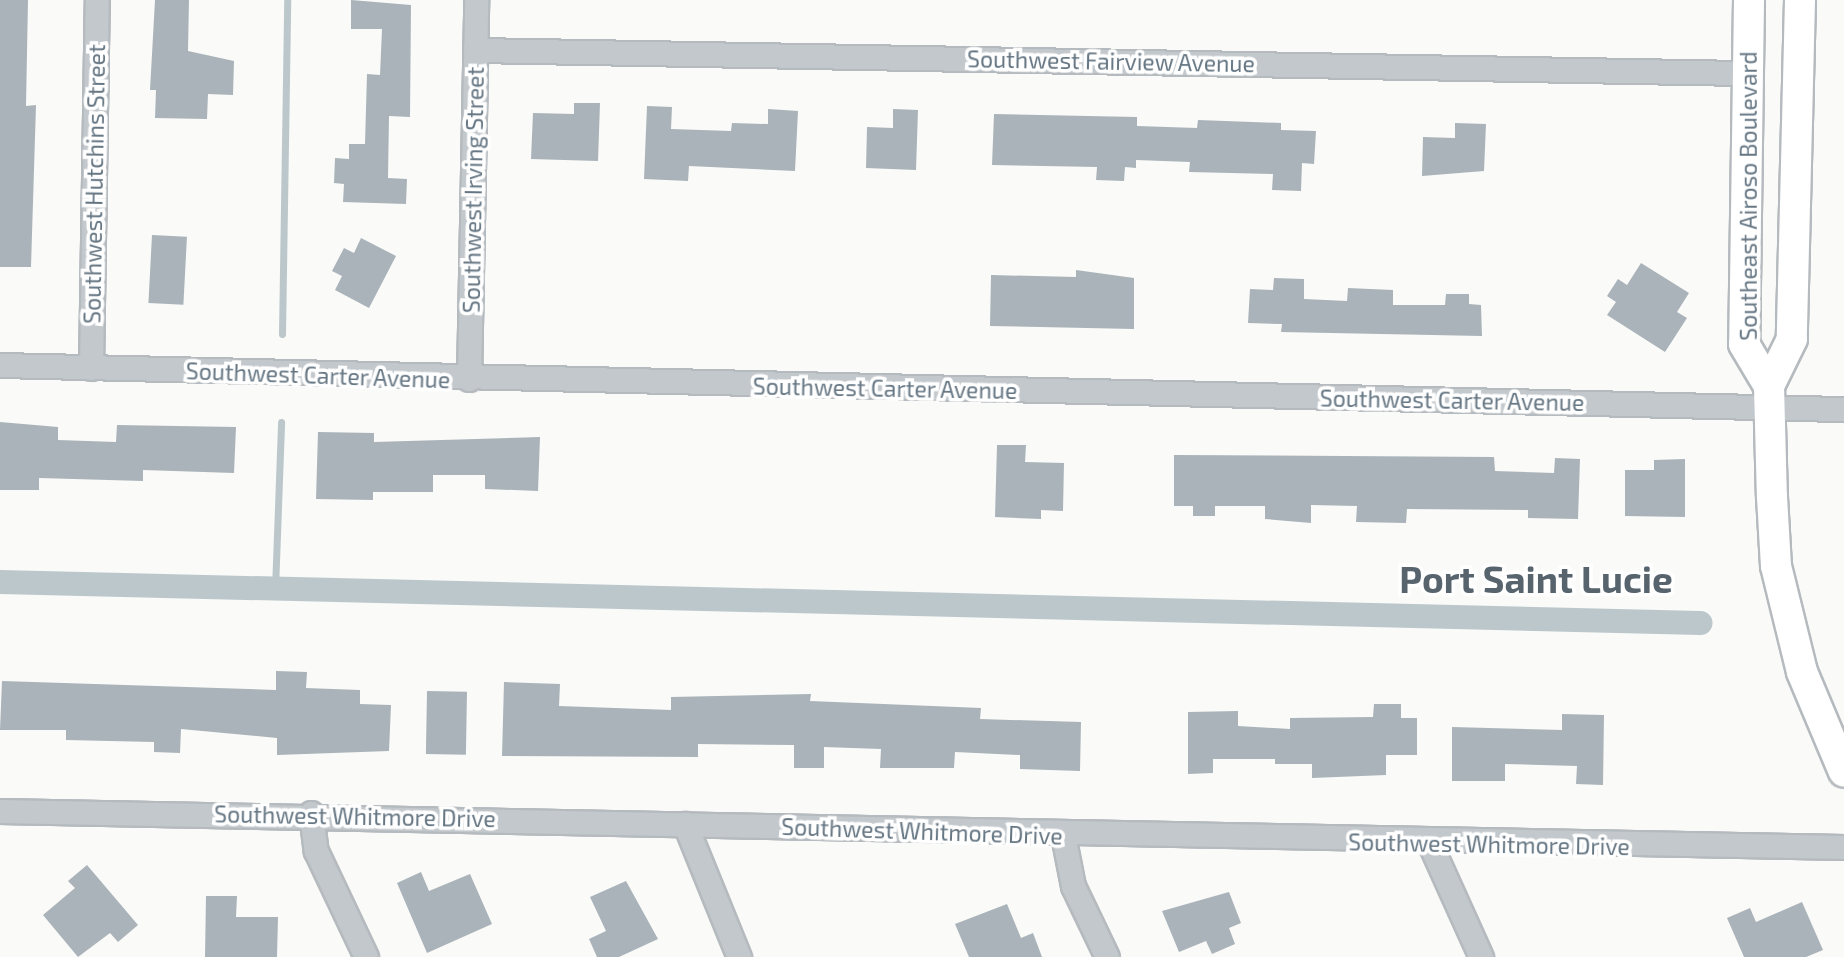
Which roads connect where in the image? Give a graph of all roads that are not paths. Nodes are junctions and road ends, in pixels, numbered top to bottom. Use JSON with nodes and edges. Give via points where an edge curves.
{"nodes":[{"id":1,"x":97,"y":0,"type":"edge"},
{"id":2,"x":476,"y":0,"type":"edge"},
{"id":3,"x":1749,"y":0,"type":"edge"},
{"id":4,"x":1800,"y":0,"type":"edge"},
{"id":5,"x":475,"y":50,"type":"junction"},
{"id":6,"x":1748,"y":73,"type":"junction"},
{"id":7,"x":0,"y":365,"type":"edge"},
{"id":8,"x":91,"y":368,"type":"junction"},
{"id":9,"x":469,"y":379,"type":"junction"},
{"id":10,"x":1770,"y":396,"type":"junction"},
{"id":11,"x":1844,"y":409,"type":"edge"},
{"id":12,"x":1844,"y":772,"type":"edge"},
{"id":13,"x":0,"y":811,"type":"edge"},
{"id":14,"x":311,"y":813,"type":"junction"},
{"id":15,"x":685,"y":824,"type":"junction"},
{"id":16,"x":1063,"y":835,"type":"junction"},
{"id":17,"x":1430,"y":844,"type":"junction"},
{"id":18,"x":1844,"y":847,"type":"edge"},
{"id":19,"x":366,"y":957,"type":"edge"},
{"id":20,"x":739,"y":957,"type":"edge"},
{"id":21,"x":1107,"y":957,"type":"edge"},
{"id":22,"x":1481,"y":957,"type":"edge"}],
"edges":[{"from":1,"to":8,"type":"street","name":"Southwest Hutchins Street"},
{"from":2,"to":5,"type":"street","name":"Southwest Irving Street"},
{"from":3,"to":6,"type":"main road","name":"Southeast Airoso Boulevard"},
{"from":4,"to":10,"type":"main road","name":"Southeast Airoso Boulevard","via":[[1792,339]]},
{"from":5,"to":6,"type":"street","name":"Southwest Fairview Avenue"},
{"from":5,"to":9,"type":"street","name":"Southwest Irving Street"},
{"from":6,"to":10,"type":"main road","name":"Southeast Airoso Boulevard","via":[[1744,344]]},
{"from":7,"to":8,"type":"street","name":"Southwest Carter Avenue"},
{"from":8,"to":9,"type":"street","name":"Southwest Carter Avenue"},
{"from":9,"to":10,"type":"street","name":"Southwest Carter Avenue"},
{"from":10,"to":11,"type":"street","name":"Southwest Carter Avenue"},
{"from":10,"to":12,"type":"main road","name":"Southeast Airoso Boulevard","via":[[1776,566],[1802,672]]},
{"from":13,"to":14,"type":"street","name":"Southwest Whitmore Drive"},
{"from":14,"to":15,"type":"street","name":"Southwest Whitmore Drive"},
{"from":14,"to":19,"type":"street","via":[[316,851]]},
{"from":15,"to":16,"type":"street","name":"Southwest Whitmore Drive"},
{"from":15,"to":20,"type":"street"},
{"from":16,"to":17,"type":"street","name":"Southwest Whitmore Drive"},
{"from":16,"to":21,"type":"street","via":[[1073,886]]},
{"from":17,"to":18,"type":"street","name":"Southwest Whitmore Drive"},
{"from":17,"to":22,"type":"street"}]}
